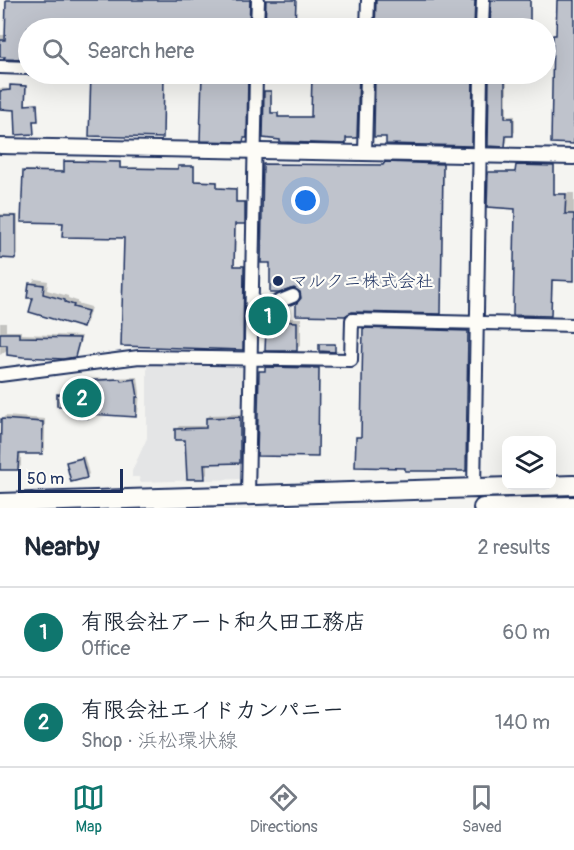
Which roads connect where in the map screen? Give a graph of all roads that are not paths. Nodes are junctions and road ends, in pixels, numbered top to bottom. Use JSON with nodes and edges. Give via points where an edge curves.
{"nodes":[{"id":1,"x":258,"y":0,"type":"edge"},
{"id":2,"x":368,"y":0,"type":"edge"},
{"id":3,"x":483,"y":0,"type":"edge"},
{"id":4,"x":257,"y":18,"type":"edge"},
{"id":5,"x":367,"y":18,"type":"edge"},
{"id":6,"x":482,"y":18,"type":"edge"},
{"id":7,"x":0,"y":67,"type":"edge"},
{"id":8,"x":18,"y":68,"type":"edge"},
{"id":9,"x":256,"y":84,"type":"edge"},
{"id":10,"x":367,"y":84,"type":"edge"},
{"id":11,"x":481,"y":84,"type":"edge"},
{"id":12,"x":0,"y":146,"type":"edge"},
{"id":13,"x":254,"y":151,"type":"junction"},
{"id":14,"x":365,"y":153,"type":"junction"},
{"id":15,"x":479,"y":156,"type":"junction"},
{"id":16,"x":574,"y":157,"type":"edge"},
{"id":17,"x":293,"y":296,"type":"dead end"},
{"id":18,"x":251,"y":309,"type":"junction"},
{"id":19,"x":476,"y":323,"type":"junction"},
{"id":20,"x":574,"y":325,"type":"edge"},
{"id":21,"x":250,"y":359,"type":"junction"},
{"id":22,"x":0,"y":375,"type":"edge"},
{"id":23,"x":574,"y":485,"type":"edge"},
{"id":24,"x":474,"y":489,"type":"junction"},
{"id":25,"x":248,"y":496,"type":"junction"},
{"id":26,"x":0,"y":503,"type":"edge"},
{"id":27,"x":574,"y":506,"type":"edge"},
{"id":28,"x":483,"y":508,"type":"edge"}],
"edges":[{"from":1,"to":4,"type":"street"},
{"from":2,"to":5,"type":"street"},
{"from":3,"to":6,"type":"street"},
{"from":7,"to":8,"type":"street"},
{"from":9,"to":13,"type":"street"},
{"from":10,"to":14,"type":"street"},
{"from":11,"to":15,"type":"street"},
{"from":12,"to":13,"type":"street"},
{"from":13,"to":14,"type":"street"},
{"from":13,"to":18,"type":"street"},
{"from":14,"to":15,"type":"street"},
{"from":15,"to":16,"type":"street"},
{"from":15,"to":19,"type":"street"},
{"from":17,"to":18,"type":"street","via":[[258,310]]},
{"from":18,"to":21,"type":"street"},
{"from":19,"to":20,"type":"street"},
{"from":19,"to":21,"type":"street","via":[[352,320],[351,360]]},
{"from":19,"to":24,"type":"street"},
{"from":21,"to":22,"type":"street","via":[[139,357]]},
{"from":21,"to":25,"type":"street"},
{"from":23,"to":24,"type":"main road"},
{"from":24,"to":25,"type":"main road"},
{"from":25,"to":26,"type":"main road"},
{"from":27,"to":28,"type":"main road"}]}
